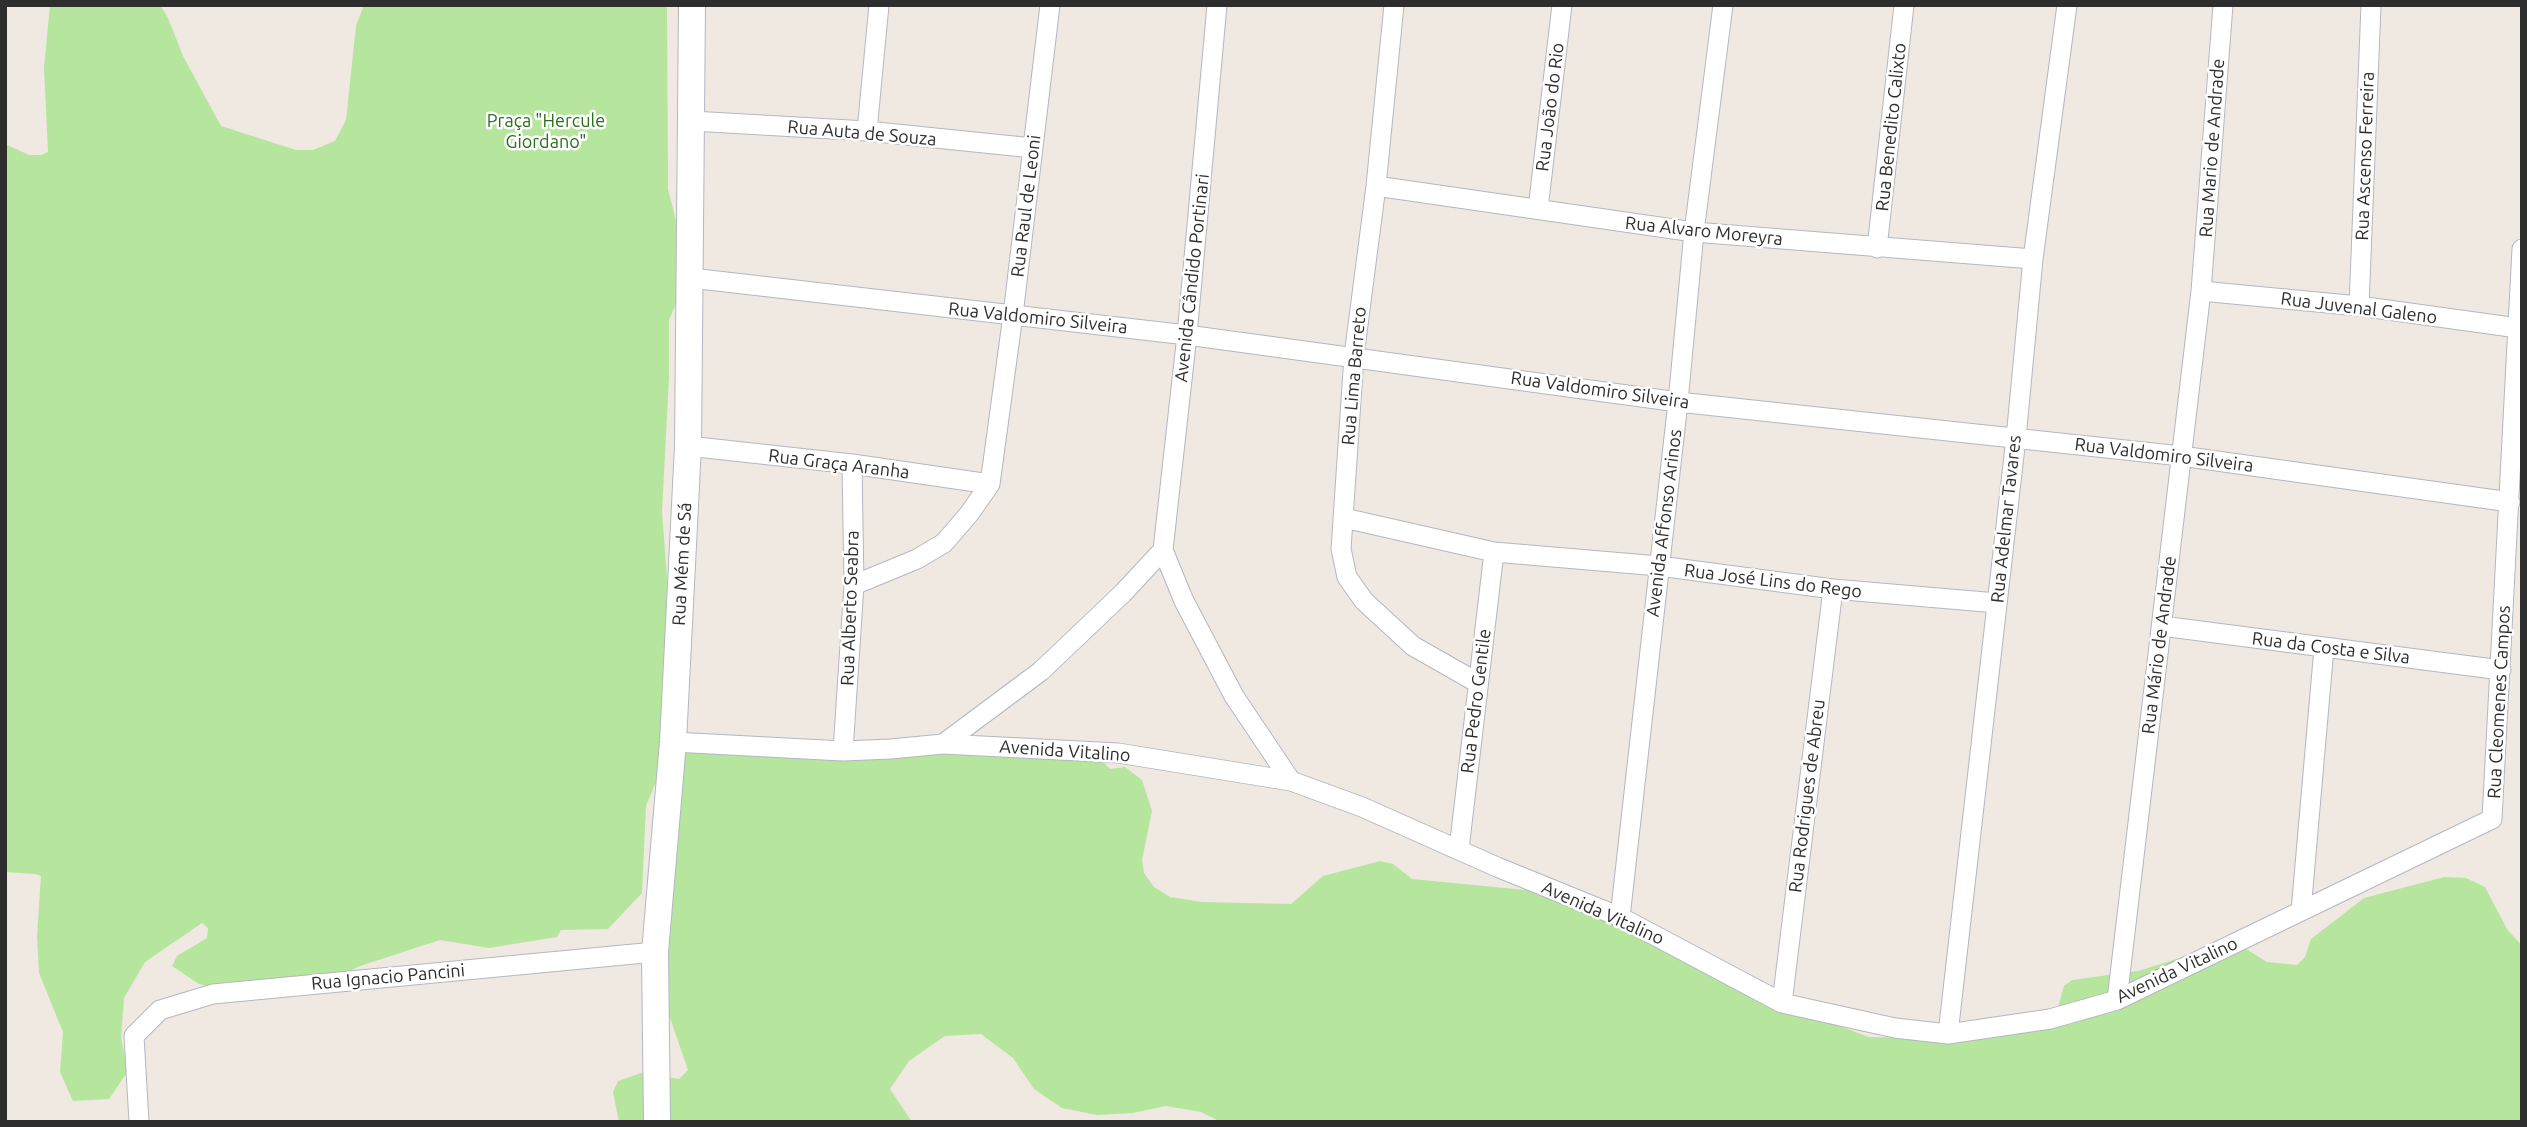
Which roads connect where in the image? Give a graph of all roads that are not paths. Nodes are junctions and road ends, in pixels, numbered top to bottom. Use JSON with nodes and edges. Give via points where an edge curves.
{"nodes":[{"id":1,"x":692,"y":5,"type":"edge"},
{"id":2,"x":880,"y":5,"type":"edge"},
{"id":3,"x":1049,"y":5,"type":"edge"},
{"id":4,"x":1217,"y":5,"type":"edge"},
{"id":5,"x":1394,"y":5,"type":"edge"},
{"id":6,"x":1562,"y":5,"type":"edge"},
{"id":7,"x":1723,"y":5,"type":"edge"},
{"id":8,"x":1904,"y":5,"type":"edge"},
{"id":9,"x":2067,"y":5,"type":"edge"},
{"id":10,"x":2223,"y":5,"type":"edge"},
{"id":11,"x":2371,"y":5,"type":"edge"},
{"id":12,"x":692,"y":121,"type":"junction"},
{"id":13,"x":867,"y":131,"type":"junction"},
{"id":14,"x":1033,"y":148,"type":"junction"},
{"id":15,"x":1376,"y":186,"type":"junction"},
{"id":16,"x":1538,"y":209,"type":"junction"},
{"id":17,"x":1694,"y":232,"type":"junction"},
{"id":18,"x":1877,"y":248,"type":"junction"},
{"id":19,"x":2522,"y":249,"type":"edge"},
{"id":20,"x":2033,"y":259,"type":"junction"},
{"id":21,"x":691,"y":278,"type":"junction"},
{"id":22,"x":2201,"y":291,"type":"junction"},
{"id":23,"x":2359,"y":306,"type":"junction"},
{"id":24,"x":1013,"y":315,"type":"junction"},
{"id":25,"x":2518,"y":328,"type":"junction"},
{"id":26,"x":1187,"y":335,"type":"junction"},
{"id":27,"x":1354,"y":356,"type":"junction"},
{"id":28,"x":1678,"y":402,"type":"junction"},
{"id":29,"x":2016,"y":438,"type":"junction"},
{"id":30,"x":688,"y":446,"type":"junction"},
{"id":31,"x":2181,"y":456,"type":"junction"},
{"id":32,"x":852,"y":464,"type":"junction"},
{"id":33,"x":990,"y":484,"type":"junction"},
{"id":34,"x":2510,"y":502,"type":"junction"},
{"id":35,"x":1344,"y":518,"type":"junction"},
{"id":36,"x":1163,"y":550,"type":"junction"},
{"id":37,"x":1494,"y":552,"type":"junction"},
{"id":38,"x":1659,"y":566,"type":"junction"},
{"id":39,"x":854,"y":585,"type":"junction"},
{"id":40,"x":1833,"y":589,"type":"junction"},
{"id":41,"x":1997,"y":603,"type":"junction"},
{"id":42,"x":2162,"y":626,"type":"junction"},
{"id":43,"x":2324,"y":648,"type":"junction"},
{"id":44,"x":2501,"y":670,"type":"junction"},
{"id":45,"x":1478,"y":683,"type":"junction"},
{"id":46,"x":673,"y":743,"type":"junction"},
{"id":47,"x":943,"y":744,"type":"junction"},
{"id":48,"x":843,"y":751,"type":"junction"},
{"id":49,"x":1291,"y":781,"type":"junction"},
{"id":50,"x":2492,"y":819,"type":"joint"},
{"id":51,"x":1460,"y":849,"type":"junction"},
{"id":52,"x":2301,"y":911,"type":"junction"},
{"id":53,"x":1620,"y":916,"type":"junction"},
{"id":54,"x":654,"y":951,"type":"junction"},
{"id":55,"x":2118,"y":1000,"type":"junction"},
{"id":56,"x":1782,"y":1003,"type":"junction"},
{"id":57,"x":1948,"y":1034,"type":"junction"},
{"id":58,"x":139,"y":1122,"type":"edge"},
{"id":59,"x":657,"y":1122,"type":"edge"}],
"edges":[{"from":1,"to":12,"type":"street","name":"Rua Mém de Sá"},
{"from":2,"to":13,"type":"street"},
{"from":3,"to":14,"type":"street","name":"Rua Raul de Leoni"},
{"from":4,"to":26,"type":"street","name":"Avenida Cândido Portinari"},
{"from":5,"to":15,"type":"street","name":"Rua Lima Barreto"},
{"from":6,"to":16,"type":"street","name":"Rua João do Rio"},
{"from":7,"to":17,"type":"street","name":"Avenida Affonso Arinos"},
{"from":8,"to":18,"type":"street","name":"Rua Benedito Calixto"},
{"from":9,"to":20,"type":"street","name":"Rua Adelmar Tavares"},
{"from":10,"to":22,"type":"street","name":"Rua Mario de Andrade"},
{"from":11,"to":23,"type":"street","name":"Rua Ascenso Ferreira"},
{"from":12,"to":13,"type":"street","name":"Rua Auta de Souza"},
{"from":12,"to":21,"type":"street","name":"Rua Mém de Sá"},
{"from":13,"to":14,"type":"street","name":"Rua Auta de Souza"},
{"from":14,"to":24,"type":"street","name":"Rua Raul de Leoni"},
{"from":15,"to":16,"type":"street","name":"Rua Alvaro Moreyra"},
{"from":15,"to":27,"type":"street","name":"Rua Lima Barreto"},
{"from":16,"to":17,"type":"street","name":"Rua Alvaro Moreyra"},
{"from":17,"to":18,"type":"street","name":"Rua Alvaro Moreyra"},
{"from":17,"to":28,"type":"street","name":"Avenida Affonso Arinos"},
{"from":18,"to":20,"type":"street","name":"Rua Alvaro Moreyra"},
{"from":19,"to":25,"type":"street","name":"Rua Cleomenes Campos"},
{"from":20,"to":29,"type":"street","name":"Rua Adelmar Tavares"},
{"from":21,"to":24,"type":"street","name":"Rua Valdomiro Silveira"},
{"from":21,"to":30,"type":"street","name":"Rua Mém de Sá"},
{"from":22,"to":23,"type":"street","name":"Rua Juvenal Galeno"},
{"from":22,"to":31,"type":"street","name":"Rua Mário de Andrade"},
{"from":23,"to":25,"type":"street","name":"Rua Juvenal Galeno"},
{"from":24,"to":26,"type":"street","name":"Rua Valdomiro Silveira"},
{"from":24,"to":33,"type":"street","name":"Rua Raul de Leoni"},
{"from":25,"to":34,"type":"street","name":"Rua Cleomenes Campos"},
{"from":26,"to":27,"type":"street","name":"Rua Valdomiro Silveira"},
{"from":26,"to":36,"type":"street","name":"Avenida Cândido Portinari"},
{"from":27,"to":28,"type":"street","name":"Rua Valdomiro Silveira"},
{"from":27,"to":35,"type":"street","name":"Rua Lima Barreto"},
{"from":28,"to":29,"type":"street","name":"Rua Valdomiro Silveira"},
{"from":28,"to":38,"type":"street","name":"Avenida Affonso Arinos"},
{"from":29,"to":31,"type":"street","name":"Rua Valdomiro Silveira"},
{"from":29,"to":41,"type":"street","name":"Rua Adelmar Tavares"},
{"from":30,"to":32,"type":"street","name":"Rua Graça Aranha"},
{"from":30,"to":46,"type":"street","name":"Rua Mém de Sá"},
{"from":31,"to":34,"type":"street","name":"Rua Valdomiro Silveira"},
{"from":31,"to":42,"type":"street","name":"Rua Mário de Andrade"},
{"from":32,"to":33,"type":"street","name":"Rua Graça Aranha"},
{"from":32,"to":39,"type":"street","name":"Rua Alberto Seabra"},
{"from":33,"to":39,"type":"street","name":"Rua Raul de Leoni","via":[[944,543]]},
{"from":34,"to":44,"type":"street","name":"Rua Cleomenes Campos"},
{"from":35,"to":37,"type":"street","name":"Rua José Lins do Rego"},
{"from":35,"to":45,"type":"street","name":"Rua Lima Barreto","via":[[1341,549],[1347,577],[1364,601],[1413,646]]},
{"from":36,"to":47,"type":"street","via":[[1041,671]]},
{"from":36,"to":49,"type":"street","name":"Avenida Cândido Portinari","via":[[1234,696]]},
{"from":37,"to":38,"type":"street","name":"Rua José Lins do Rego"},
{"from":37,"to":45,"type":"street","name":"Rua Pedro Gentile"},
{"from":38,"to":40,"type":"street","name":"Rua José Lins do Rego"},
{"from":38,"to":53,"type":"street","name":"Avenida Affonso Arinos"},
{"from":39,"to":48,"type":"street","name":"Rua Alberto Seabra"},
{"from":40,"to":41,"type":"street","name":"Rua José Lins do Rego"},
{"from":40,"to":56,"type":"street","name":"Rua Rodrigues de Abreu"},
{"from":41,"to":57,"type":"street","name":"Rua Adelmar Tavares"},
{"from":42,"to":43,"type":"street","name":"Rua da Costa e Silva"},
{"from":42,"to":55,"type":"street","name":"Rua Mário de Andrade"},
{"from":43,"to":44,"type":"street","name":"Rua da Costa e Silva"},
{"from":43,"to":52,"type":"street"},
{"from":44,"to":50,"type":"street","name":"Rua Cleomenes Campos"},
{"from":45,"to":51,"type":"street","name":"Rua Pedro Gentile"},
{"from":46,"to":48,"type":"street","name":"Avenida Vitalino"},
{"from":46,"to":54,"type":"street","name":"Rua Mém de Sá"},
{"from":47,"to":48,"type":"street","name":"Avenida Vitalino"},
{"from":47,"to":49,"type":"street","name":"Avenida Vitalino","via":[[1118,752]]},
{"from":49,"to":51,"type":"street","name":"Avenida Vitalino"},
{"from":50,"to":52,"type":"street","name":"Avenida Vitalino"},
{"from":51,"to":53,"type":"street","name":"Avenida Vitalino"},
{"from":52,"to":55,"type":"street","name":"Avenida Vitalino"},
{"from":53,"to":56,"type":"street","name":"Avenida Vitalino"},
{"from":54,"to":58,"type":"street","name":"Rua Ignacio Pancini","via":[[213,994],[160,1010],[134,1036]]},
{"from":54,"to":59,"type":"street","name":"Rua Mém de Sá"},
{"from":55,"to":57,"type":"street","name":"Avenida Vitalino","via":[[2050,1019]]},
{"from":56,"to":57,"type":"street","name":"Avenida Vitalino","via":[[1895,1028]]}]}
